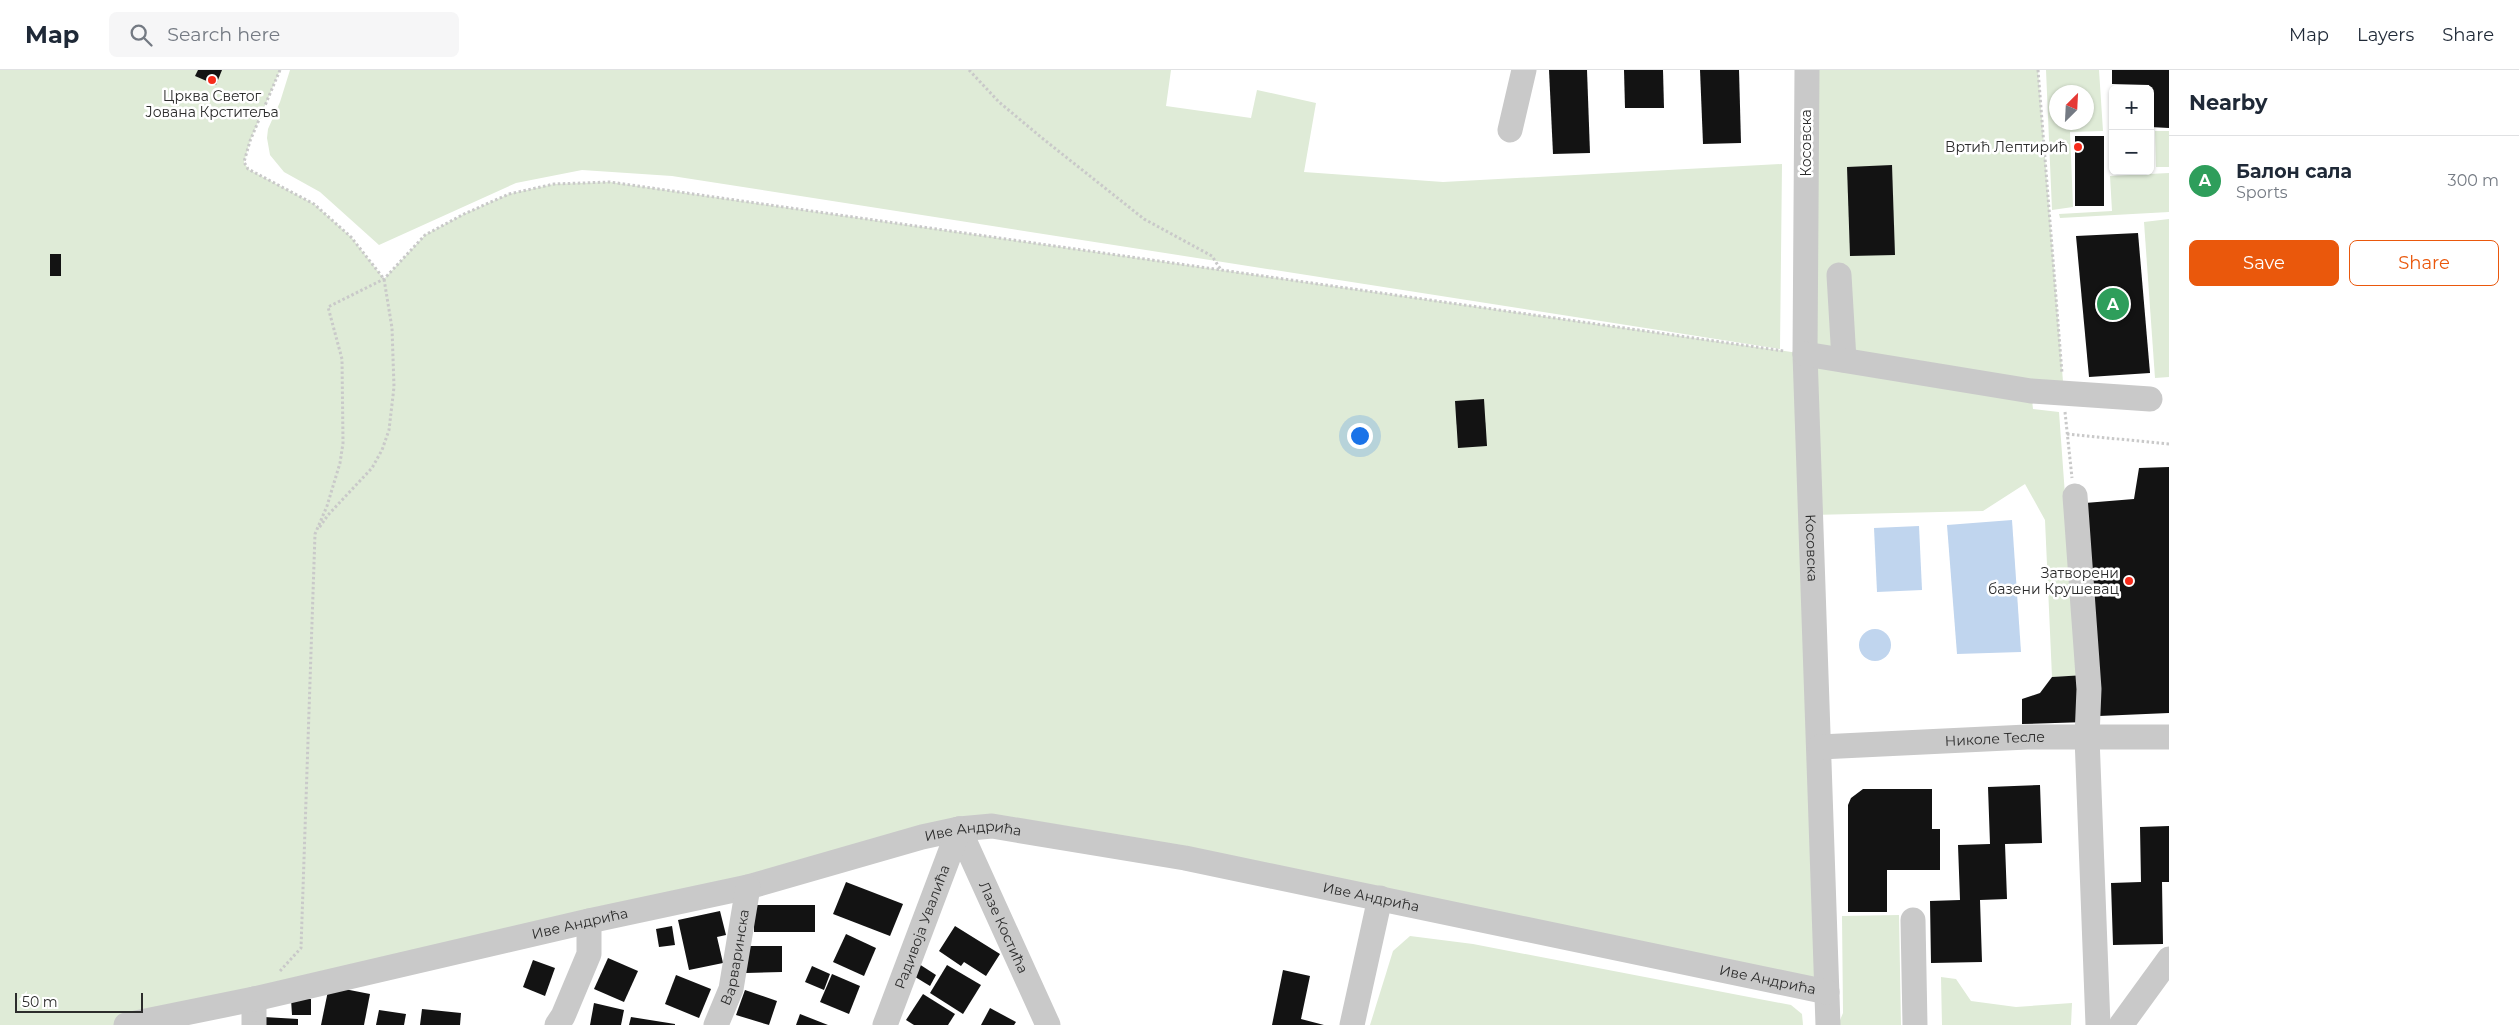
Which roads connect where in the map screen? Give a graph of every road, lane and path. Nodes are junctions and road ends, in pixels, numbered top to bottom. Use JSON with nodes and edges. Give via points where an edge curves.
{"nodes":[{"id":1,"x":280,"y":70,"type":"edge"},
{"id":2,"x":970,"y":70,"type":"edge"},
{"id":3,"x":1524,"y":70,"type":"edge"},
{"id":4,"x":1807,"y":70,"type":"edge"},
{"id":5,"x":2038,"y":70,"type":"edge"},
{"id":6,"x":1510,"y":130,"type":"dead end"},
{"id":7,"x":1222,"y":270,"type":"junction"},
{"id":8,"x":1839,"y":275,"type":"dead end"},
{"id":9,"x":384,"y":279,"type":"junction"},
{"id":10,"x":1805,"y":354,"type":"junction"},
{"id":11,"x":1844,"y":360,"type":"junction"},
{"id":12,"x":2064,"y":394,"type":"junction"},
{"id":13,"x":2150,"y":400,"type":"dead end"},
{"id":14,"x":2067,"y":434,"type":"junction"},
{"id":15,"x":2169,"y":444,"type":"edge"},
{"id":16,"x":2074,"y":496,"type":"joint"},
{"id":17,"x":315,"y":534,"type":"junction"},
{"id":18,"x":2087,"y":737,"type":"junction"},
{"id":19,"x":2169,"y":737,"type":"edge"},
{"id":20,"x":1820,"y":746,"type":"junction"},
{"id":21,"x":959,"y":829,"type":"junction"},
{"id":22,"x":748,"y":887,"type":"junction"},
{"id":23,"x":1380,"y":898,"type":"junction"},
{"id":24,"x":1913,"y":920,"type":"dead end"},
{"id":25,"x":590,"y":921,"type":"junction"},
{"id":26,"x":2169,"y":959,"type":"edge"},
{"id":27,"x":1827,"y":992,"type":"junction"},
{"id":28,"x":254,"y":999,"type":"junction"},
{"id":29,"x":195,"y":1018,"type":"edge"},
{"id":30,"x":126,"y":1025,"type":"edge"},
{"id":31,"x":254,"y":1025,"type":"edge"},
{"id":32,"x":557,"y":1025,"type":"edge"},
{"id":33,"x":716,"y":1025,"type":"edge"},
{"id":34,"x":885,"y":1025,"type":"edge"},
{"id":35,"x":1048,"y":1025,"type":"edge"},
{"id":36,"x":1352,"y":1025,"type":"edge"},
{"id":37,"x":1828,"y":1025,"type":"edge"},
{"id":38,"x":1915,"y":1025,"type":"edge"},
{"id":39,"x":2098,"y":1025,"type":"edge"},
{"id":40,"x":2121,"y":1025,"type":"edge"}],
"edges":[{"from":1,"to":9,"type":"path","via":[[244,162],[248,169],[314,204],[351,237]]},
{"from":2,"to":7,"type":"path","via":[[1000,102],[1144,219],[1212,256]]},
{"from":3,"to":6,"type":"street"},
{"from":4,"to":10,"type":"street","name":"Косовска"},
{"from":5,"to":12,"type":"path"},
{"from":7,"to":9,"type":"path","via":[[610,182],[554,184],[509,194],[425,235]]},
{"from":7,"to":10,"type":"path"},
{"from":8,"to":11,"type":"street"},
{"from":9,"to":17,"type":"path","via":[[392,328],[394,387],[389,430],[372,468],[328,514]]},
{"from":9,"to":17,"type":"path","via":[[328,307],[342,359],[342,444],[340,463]]},
{"from":10,"to":11,"type":"street"},
{"from":10,"to":20,"type":"street","name":"Косовска"},
{"from":11,"to":12,"type":"street"},
{"from":12,"to":13,"type":"street"},
{"from":12,"to":14,"type":"path"},
{"from":14,"to":15,"type":"path"},
{"from":14,"to":16,"type":"path"},
{"from":16,"to":18,"type":"street","via":[[2089,689]]},
{"from":17,"to":28,"type":"path","via":[[301,948]]},
{"from":18,"to":19,"type":"street","name":"Николе Тесле"},
{"from":18,"to":20,"type":"street","name":"Николе Тесле"},
{"from":18,"to":39,"type":"street"},
{"from":20,"to":27,"type":"street","name":"Косовска"},
{"from":21,"to":22,"type":"street","name":"Иве Андрића"},
{"from":21,"to":23,"type":"street","name":"Иве Андрића","via":[[992,826],[1023,830],[1185,858]]},
{"from":21,"to":34,"type":"street","name":"Радивоја Увалића"},
{"from":21,"to":35,"type":"street","name":"Лазе Костића"},
{"from":22,"to":25,"type":"street","name":"Иве Андрића"},
{"from":22,"to":33,"type":"street","name":"Варваринска","via":[[731,989]]},
{"from":23,"to":27,"type":"street","name":"Иве Андрића"},
{"from":23,"to":36,"type":"street"},
{"from":24,"to":38,"type":"street"},
{"from":25,"to":28,"type":"street","name":"Иве Андрића"},
{"from":25,"to":32,"type":"street","via":[[589,954],[564,1016]]},
{"from":26,"to":40,"type":"street"},
{"from":27,"to":37,"type":"street","name":"Косовска"},
{"from":28,"to":29,"type":"street","name":"Иве Андрића"},
{"from":28,"to":31,"type":"street"},
{"from":29,"to":30,"type":"street","name":"Иве Андрића"}]}
